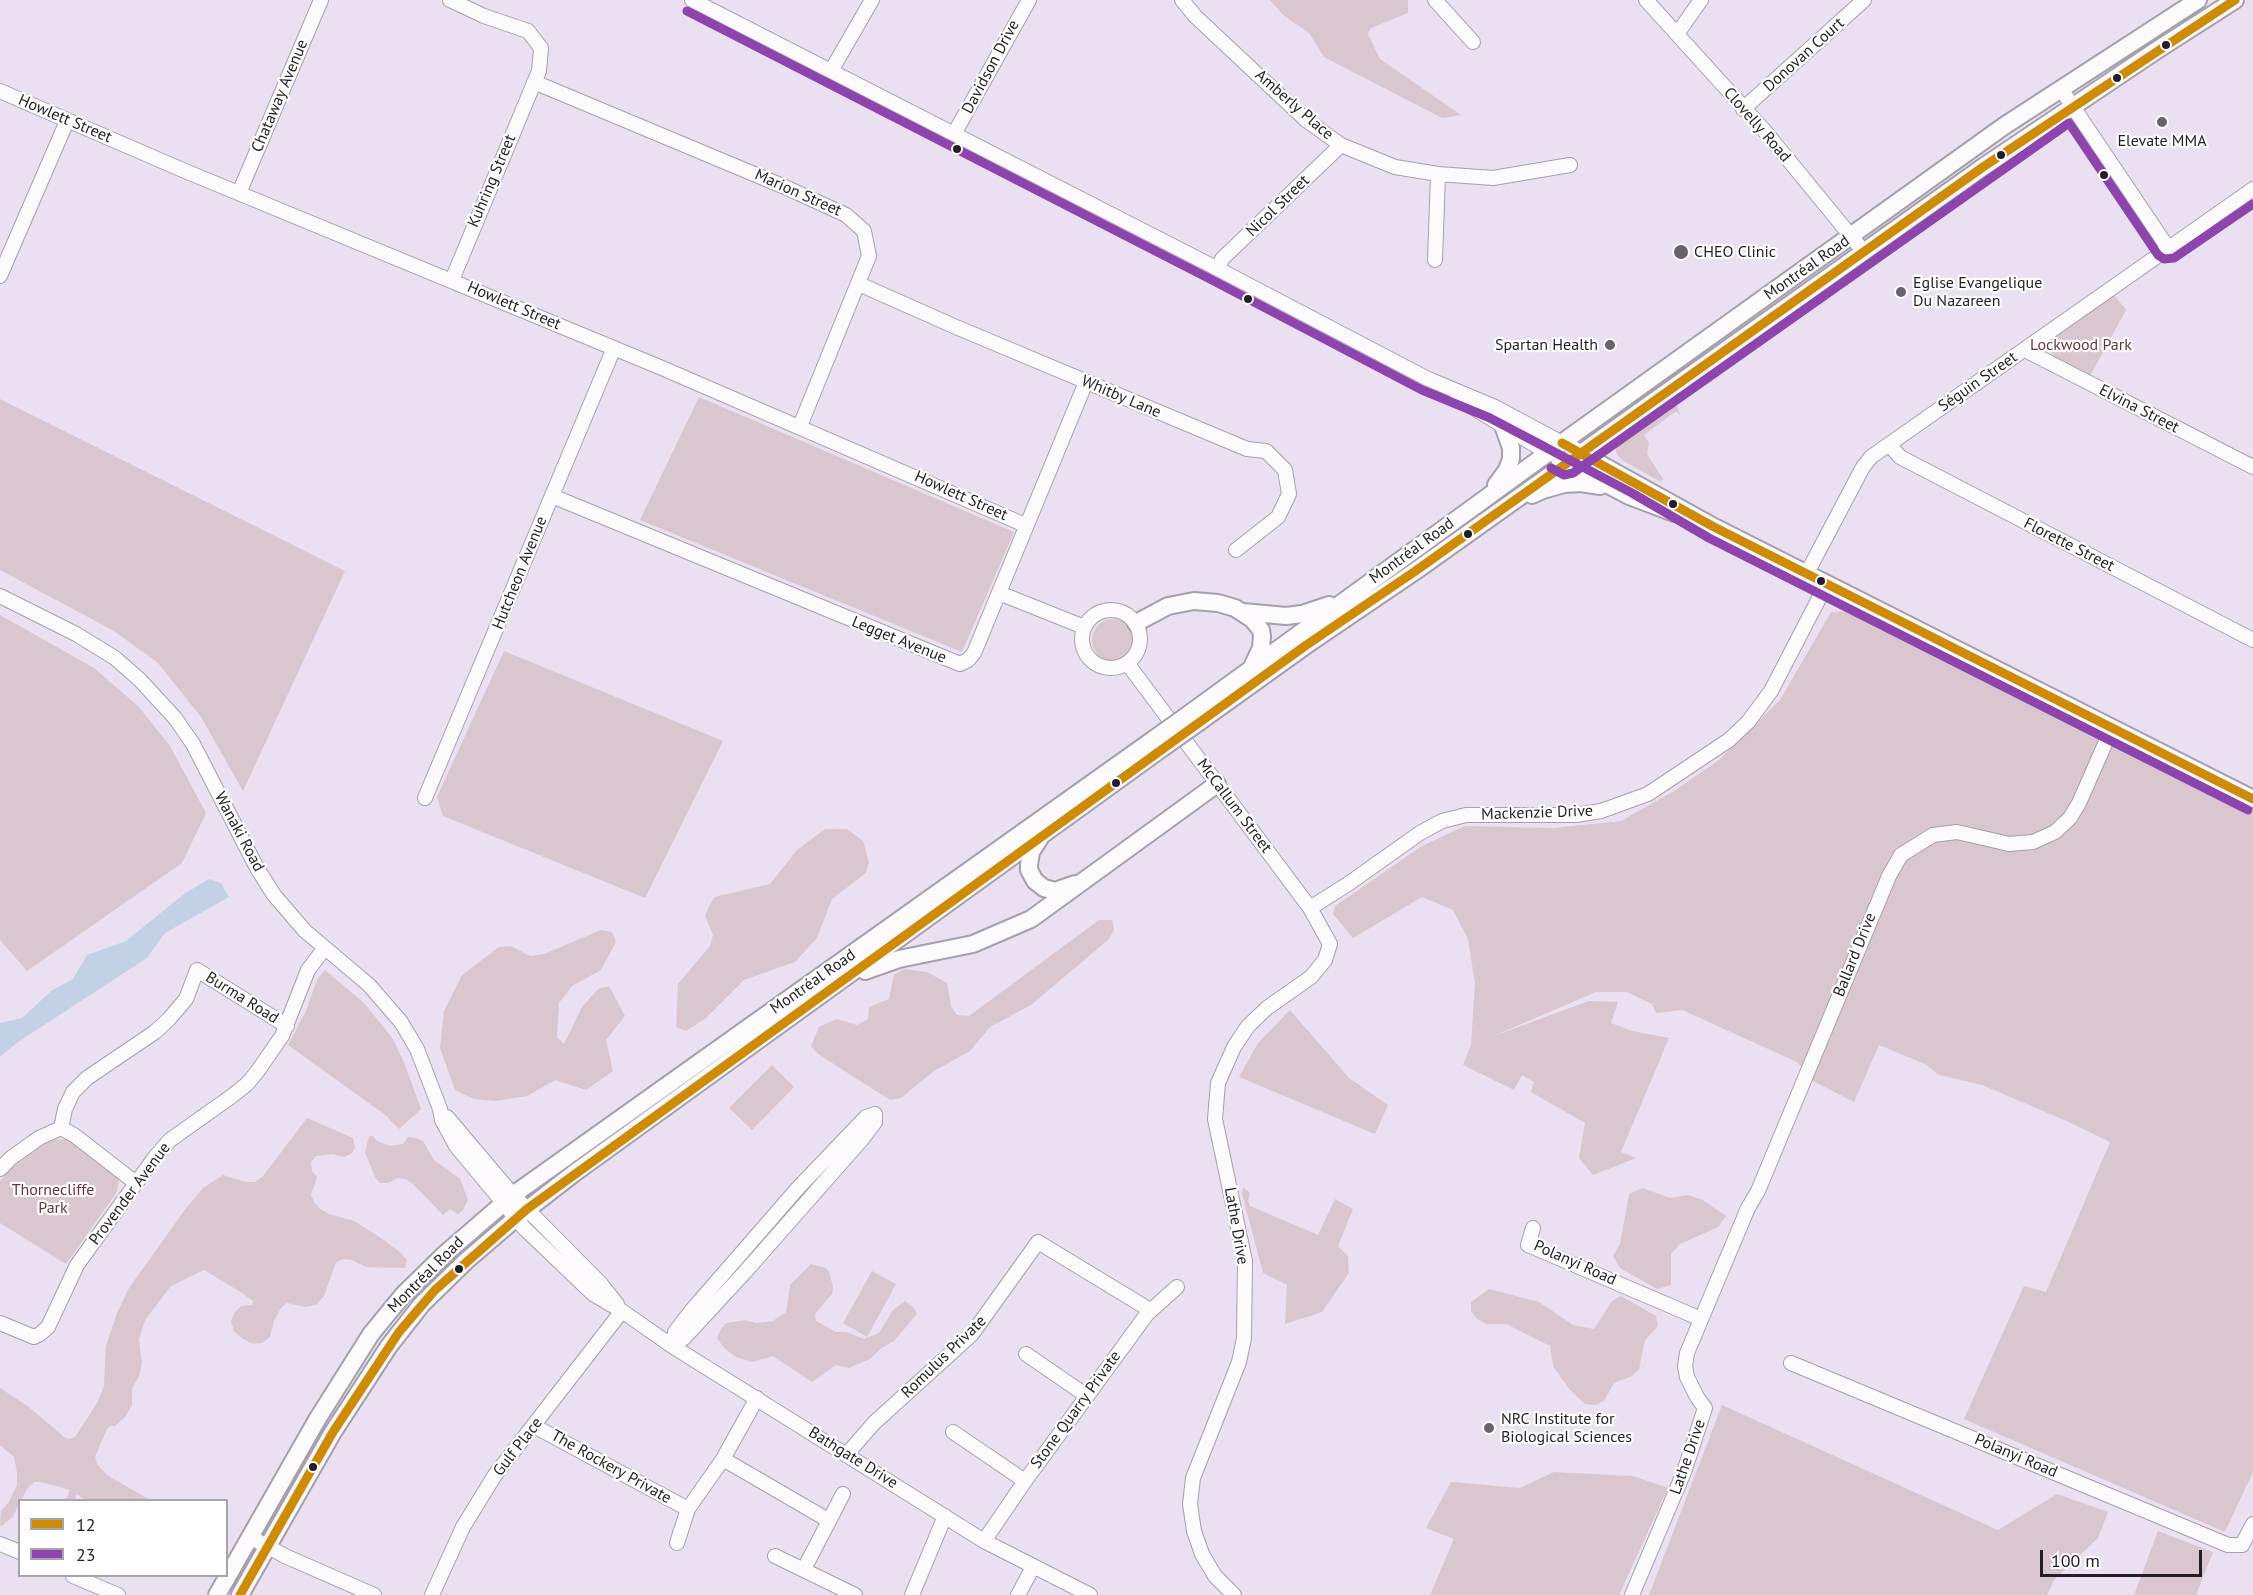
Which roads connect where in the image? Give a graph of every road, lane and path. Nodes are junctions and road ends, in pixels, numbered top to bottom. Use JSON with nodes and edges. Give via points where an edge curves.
{"nodes":[{"id":1,"x":321,"y":0,"type":"edge"},
{"id":2,"x":450,"y":0,"type":"edge"},
{"id":3,"x":692,"y":0,"type":"edge"},
{"id":4,"x":872,"y":0,"type":"edge"},
{"id":5,"x":1029,"y":0,"type":"edge"},
{"id":6,"x":1182,"y":0,"type":"edge"},
{"id":7,"x":1435,"y":0,"type":"edge"},
{"id":8,"x":1646,"y":0,"type":"edge"},
{"id":9,"x":1701,"y":0,"type":"edge"},
{"id":10,"x":1864,"y":0,"type":"edge"},
{"id":11,"x":2199,"y":0,"type":"edge"},
{"id":12,"x":2228,"y":2,"type":"edge"},
{"id":13,"x":1677,"y":34,"type":"junction"},
{"id":14,"x":1473,"y":42,"type":"dead end"},
{"id":15,"x":831,"y":71,"type":"junction"},
{"id":16,"x":534,"y":82,"type":"junction"},
{"id":17,"x":2061,"y":89,"type":"junction"},
{"id":18,"x":0,"y":91,"type":"edge"},
{"id":19,"x":2072,"y":106,"type":"junction"},
{"id":20,"x":1743,"y":110,"type":"junction"},
{"id":21,"x":67,"y":121,"type":"junction"},
{"id":22,"x":954,"y":134,"type":"junction"},
{"id":23,"x":1341,"y":145,"type":"junction"},
{"id":24,"x":1570,"y":165,"type":"dead end"},
{"id":25,"x":1943,"y":172,"type":"junction"},
{"id":26,"x":1438,"y":174,"type":"junction"},
{"id":27,"x":1954,"y":187,"type":"junction"},
{"id":28,"x":2253,"y":189,"type":"edge"},
{"id":29,"x":239,"y":193,"type":"junction"},
{"id":30,"x":1851,"y":236,"type":"junction"},
{"id":31,"x":2168,"y":248,"type":"junction"},
{"id":32,"x":1864,"y":252,"type":"junction"},
{"id":33,"x":1435,"y":260,"type":"dead end"},
{"id":34,"x":1218,"y":269,"type":"junction"},
{"id":35,"x":0,"y":276,"type":"edge"},
{"id":36,"x":452,"y":280,"type":"junction"},
{"id":37,"x":859,"y":284,"type":"junction"},
{"id":38,"x":614,"y":348,"type":"junction"},
{"id":39,"x":2025,"y":350,"type":"junction"},
{"id":40,"x":1428,"y":379,"type":"junction"},
{"id":41,"x":1086,"y":382,"type":"junction"},
{"id":42,"x":800,"y":426,"type":"junction"},
{"id":43,"x":1504,"y":428,"type":"junction"},
{"id":44,"x":1562,"y":443,"type":"junction"},
{"id":45,"x":1889,"y":444,"type":"junction"},
{"id":46,"x":1548,"y":453,"type":"junction"},
{"id":47,"x":1580,"y":453,"type":"junction"},
{"id":48,"x":1566,"y":463,"type":"junction"},
{"id":49,"x":2252,"y":465,"type":"edge"},
{"id":50,"x":1618,"y":491,"type":"junction"},
{"id":51,"x":552,"y":496,"type":"junction"},
{"id":52,"x":1489,"y":496,"type":"junction"},
{"id":53,"x":1491,"y":516,"type":"junction"},
{"id":54,"x":1026,"y":525,"type":"junction"},
{"id":55,"x":1714,"y":527,"type":"junction"},
{"id":56,"x":1236,"y":550,"type":"dead end"},
{"id":57,"x":1807,"y":573,"type":"junction"},
{"id":58,"x":1827,"y":583,"type":"junction"},
{"id":59,"x":999,"y":593,"type":"junction"},
{"id":60,"x":1354,"y":594,"type":"junction"},
{"id":61,"x":0,"y":596,"type":"edge"},
{"id":62,"x":1244,"y":612,"type":"junction"},
{"id":63,"x":1136,"y":623,"type":"junction"},
{"id":64,"x":1084,"y":627,"type":"junction"},
{"id":65,"x":2253,"y":640,"type":"edge"},
{"id":66,"x":1127,"y":663,"type":"junction"},
{"id":67,"x":1251,"y":669,"type":"junction"},
{"id":68,"x":1196,"y":717,"type":"junction"},
{"id":69,"x":2112,"y":728,"type":"junction"},
{"id":70,"x":1158,"y":744,"type":"junction"},
{"id":71,"x":1217,"y":784,"type":"junction"},
{"id":72,"x":425,"y":798,"type":"dead end"},
{"id":73,"x":2253,"y":799,"type":"edge"},
{"id":74,"x":1042,"y":834,"type":"junction"},
{"id":75,"x":1083,"y":880,"type":"junction"},
{"id":76,"x":1310,"y":908,"type":"junction"},
{"id":77,"x":324,"y":949,"type":"junction"},
{"id":78,"x":1328,"y":953,"type":"joint"},
{"id":79,"x":839,"y":982,"type":"junction"},
{"id":80,"x":287,"y":1026,"type":"junction"},
{"id":81,"x":61,"y":1128,"type":"junction"},
{"id":82,"x":0,"y":1168,"type":"edge"},
{"id":83,"x":136,"y":1183,"type":"junction"},
{"id":84,"x":508,"y":1199,"type":"junction"},
{"id":85,"x":521,"y":1214,"type":"junction"},
{"id":86,"x":1533,"y":1228,"type":"dead end"},
{"id":87,"x":1177,"y":1287,"type":"dead end"},
{"id":88,"x":1150,"y":1310,"type":"junction"},
{"id":89,"x":622,"y":1311,"type":"junction"},
{"id":90,"x":1701,"y":1318,"type":"junction"},
{"id":91,"x":0,"y":1323,"type":"edge"},
{"id":92,"x":371,"y":1334,"type":"junction"},
{"id":93,"x":389,"y":1346,"type":"junction"},
{"id":94,"x":672,"y":1346,"type":"junction"},
{"id":95,"x":1026,"y":1354,"type":"dead end"},
{"id":96,"x":1791,"y":1362,"type":"dead end"},
{"id":97,"x":1087,"y":1396,"type":"junction"},
{"id":98,"x":757,"y":1398,"type":"junction"},
{"id":99,"x":534,"y":1426,"type":"junction"},
{"id":100,"x":953,"y":1432,"type":"dead end"},
{"id":101,"x":847,"y":1454,"type":"junction"},
{"id":102,"x":723,"y":1458,"type":"junction"},
{"id":103,"x":1025,"y":1481,"type":"junction"},
{"id":104,"x":843,"y":1494,"type":"dead end"},
{"id":105,"x":688,"y":1509,"type":"junction"},
{"id":106,"x":945,"y":1516,"type":"junction"},
{"id":107,"x":828,"y":1520,"type":"junction"},
{"id":108,"x":2253,"y":1524,"type":"edge"},
{"id":109,"x":250,"y":1537,"type":"junction"},
{"id":110,"x":984,"y":1541,"type":"junction"},
{"id":111,"x":677,"y":1543,"type":"dead end"},
{"id":112,"x":0,"y":1544,"type":"edge"},
{"id":113,"x":268,"y":1547,"type":"junction"},
{"id":114,"x":18,"y":1551,"type":"edge"},
{"id":115,"x":776,"y":1556,"type":"dead end"},
{"id":116,"x":1033,"y":1567,"type":"junction"},
{"id":117,"x":804,"y":1569,"type":"junction"},
{"id":118,"x":228,"y":1576,"type":"edge"},
{"id":119,"x":78,"y":1577,"type":"edge"},
{"id":120,"x":227,"y":1577,"type":"edge"},
{"id":121,"x":118,"y":1595,"type":"edge"},
{"id":122,"x":217,"y":1595,"type":"edge"},
{"id":123,"x":240,"y":1595,"type":"edge"},
{"id":124,"x":374,"y":1595,"type":"edge"},
{"id":125,"x":432,"y":1595,"type":"edge"},
{"id":126,"x":855,"y":1595,"type":"edge"},
{"id":127,"x":912,"y":1595,"type":"edge"},
{"id":128,"x":1018,"y":1595,"type":"edge"},
{"id":129,"x":1090,"y":1595,"type":"edge"},
{"id":130,"x":1234,"y":1595,"type":"edge"},
{"id":131,"x":1632,"y":1595,"type":"edge"}],
"edges":[{"from":1,"to":29,"type":"street","name":"Chataway Avenue"},
{"from":2,"to":16,"type":"street","name":"Kuhring Street","via":[[528,31],[541,48]]},
{"from":3,"to":15,"type":"street"},
{"from":4,"to":15,"type":"street"},
{"from":5,"to":22,"type":"street","name":"Davidson Drive"},
{"from":6,"to":23,"type":"street","name":"Amberly Place","via":[[1306,120]]},
{"from":7,"to":14,"type":"street"},
{"from":8,"to":13,"type":"street","name":"Clovelly Road"},
{"from":9,"to":13,"type":"street"},
{"from":10,"to":20,"type":"street","name":"Donovan Court"},
{"from":11,"to":17,"type":"main road","name":"Montréal Road"},
{"from":12,"to":19,"type":"main road","name":"Montréal Road"},
{"from":13,"to":20,"type":"street","name":"Clovelly Road"},
{"from":15,"to":22,"type":"street"},
{"from":16,"to":36,"type":"street","name":"Kuhring Street"},
{"from":16,"to":37,"type":"street","name":"Marion Street","via":[[846,215],[864,231],[869,256]]},
{"from":17,"to":19,"type":"street"},
{"from":17,"to":25,"type":"main road","name":"Montréal Road"},
{"from":18,"to":21,"type":"street","name":"Howlett Street"},
{"from":19,"to":27,"type":"main road","name":"Montréal Road"},
{"from":19,"to":31,"type":"street"},
{"from":20,"to":30,"type":"street","name":"Clovelly Road"},
{"from":21,"to":29,"type":"street","name":"Howlett Street"},
{"from":21,"to":35,"type":"street"},
{"from":22,"to":34,"type":"street"},
{"from":23,"to":26,"type":"street","name":"Amberly Place","via":[[1395,167]]},
{"from":23,"to":34,"type":"street","name":"Nicol Street","via":[[1222,259]]},
{"from":24,"to":26,"type":"street","name":"Amberly Place","via":[[1494,178]]},
{"from":25,"to":27,"type":"main road"},
{"from":25,"to":30,"type":"main road","name":"Montréal Road"},
{"from":26,"to":33,"type":"street"},
{"from":27,"to":32,"type":"main road","name":"Montréal Road"},
{"from":28,"to":31,"type":"street","name":"Séguin Street"},
{"from":29,"to":36,"type":"street","name":"Howlett Street"},
{"from":30,"to":32,"type":"street","name":"Clovelly Road"},
{"from":30,"to":44,"type":"main road","name":"Montréal Road"},
{"from":31,"to":39,"type":"street","name":"Séguin Street"},
{"from":32,"to":47,"type":"main road","name":"Montréal Road"},
{"from":34,"to":40,"type":"street"},
{"from":36,"to":38,"type":"street","name":"Howlett Street"},
{"from":37,"to":41,"type":"street","name":"Whitby Lane"},
{"from":37,"to":42,"type":"street","name":"Marion Street"},
{"from":38,"to":42,"type":"street","name":"Howlett Street"},
{"from":38,"to":51,"type":"street","name":"Hutcheon Avenue"},
{"from":39,"to":45,"type":"street","name":"Séguin Street"},
{"from":39,"to":49,"type":"street","name":"Elvina Street"},
{"from":40,"to":43,"type":"street"},
{"from":40,"to":44,"type":"street","via":[[1496,407]]},
{"from":41,"to":54,"type":"street","name":"Legget Avenue"},
{"from":41,"to":56,"type":"street","name":"Whitby Lane","via":[[1247,449],[1266,451],[1285,470],[1289,494],[1278,517]]},
{"from":42,"to":54,"type":"street","name":"Howlett Street"},
{"from":43,"to":46,"type":"street"},
{"from":43,"to":52,"type":"main road","via":[[1511,459]]},
{"from":44,"to":46,"type":"main road","name":"Montréal Road"},
{"from":44,"to":47,"type":"main road"},
{"from":45,"to":57,"type":"street","name":"Séguin Street","via":[[1863,466]]},
{"from":45,"to":65,"type":"street","name":"Florette Street","via":[[1900,458]]},
{"from":46,"to":48,"type":"main road"},
{"from":46,"to":52,"type":"main road","name":"Montréal Road"},
{"from":47,"to":48,"type":"main road","name":"Montréal Road"},
{"from":47,"to":55,"type":"main road"},
{"from":48,"to":50,"type":"main road"},
{"from":48,"to":53,"type":"main road","name":"Montréal Road"},
{"from":50,"to":53,"type":"main road","via":[[1589,484],[1564,484]]},
{"from":50,"to":55,"type":"main road"},
{"from":51,"to":59,"type":"street","name":"Legget Avenue","via":[[960,664],[974,653]]},
{"from":51,"to":72,"type":"street","name":"Hutcheon Avenue"},
{"from":52,"to":60,"type":"main road","name":"Montréal Road"},
{"from":53,"to":68,"type":"main road","name":"Montréal Road"},
{"from":54,"to":59,"type":"street","name":"Legget Avenue"},
{"from":55,"to":57,"type":"main road"},
{"from":57,"to":58,"type":"main road"},
{"from":58,"to":69,"type":"main road"},
{"from":58,"to":76,"type":"street","name":"Mackenzie Drive","via":[[1771,691],[1748,722],[1729,740],[1648,794],[1576,816],[1466,815],[1442,821]]},
{"from":59,"to":64,"type":"street"},
{"from":60,"to":62,"type":"main road","via":[[1302,614],[1278,617]]},
{"from":60,"to":67,"type":"main road","name":"Montréal Road"},
{"from":61,"to":77,"type":"street","name":"Wanaki Road","via":[[102,649],[129,669],[158,699],[193,744],[270,888]]},
{"from":62,"to":63,"type":"main road","via":[[1218,603],[1194,601],[1168,606]]},
{"from":62,"to":67,"type":"main road","via":[[1263,637]]},
{"from":63,"to":64,"type":"street","via":[[1122,611],[1106,610],[1093,615]]},
{"from":63,"to":66,"type":"street","via":[[1140,642],[1135,656]]},
{"from":64,"to":66,"type":"street","via":[[1083,647],[1091,661],[1112,668]]},
{"from":66,"to":71,"type":"street","name":"McCallum Street"},
{"from":67,"to":68,"type":"main road","name":"Montréal Road"},
{"from":68,"to":70,"type":"main road","name":"Montréal Road","bridge":true},
{"from":69,"to":73,"type":"main road"},
{"from":69,"to":90,"type":"street","name":"Ballard Drive","via":[[2079,803],[2055,832],[2033,842],[2009,844],[1957,832],[1933,835],[1901,855],[1888,876],[1758,1191]]},
{"from":70,"to":74,"type":"main road","name":"Montréal Road"},
{"from":70,"to":84,"type":"main road","name":"Montréal Road"},
{"from":71,"to":75,"type":"main road"},
{"from":71,"to":76,"type":"street","name":"McCallum Street"},
{"from":74,"to":75,"type":"main road","via":[[1029,859],[1035,881],[1055,891]]},
{"from":74,"to":79,"type":"main road","name":"Montréal Road"},
{"from":75,"to":79,"type":"main road","via":[[1050,907],[1010,930],[973,944],[890,961]]},
{"from":76,"to":78,"type":"street","name":"McCallum Street","via":[[1328,937]]},
{"from":77,"to":80,"type":"street","name":"Provender Avenue","via":[[308,970]]},
{"from":77,"to":84,"type":"street","name":"Wanaki Road","via":[[369,985],[401,1022],[417,1049],[440,1109]]},
{"from":78,"to":130,"type":"street","name":"Lathe Drive","via":[[1311,977],[1248,1026],[1218,1083],[1215,1119],[1245,1261],[1244,1338],[1239,1362],[1193,1478],[1190,1504],[1202,1554],[1215,1576]]},
{"from":79,"to":85,"type":"main road","name":"Montréal Road"},
{"from":80,"to":81,"type":"street","name":"Burma Road","via":[[197,970],[186,999],[169,1019],[73,1092]]},
{"from":80,"to":83,"type":"street","name":"Provender Avenue","via":[[247,1084],[170,1140]]},
{"from":81,"to":82,"type":"street","via":[[39,1138]]},
{"from":81,"to":83,"type":"street"},
{"from":83,"to":91,"type":"street","name":"Provender Avenue","via":[[77,1265],[48,1327],[34,1337]]},
{"from":84,"to":85,"type":"street","name":"Bathgate Drive"},
{"from":84,"to":92,"type":"main road","name":"Montréal Road","via":[[427,1270]]},
{"from":85,"to":89,"type":"street","name":"Bathgate Drive","via":[[601,1284]]},
{"from":85,"to":93,"type":"main road","name":"Montréal Road","via":[[435,1290]]},
{"from":86,"to":90,"type":"street","name":"Polanyi Road","via":[[1528,1245]]},
{"from":87,"to":88,"type":"street","name":"Stone Quarry Private"},
{"from":88,"to":97,"type":"street","name":"Stone Quarry Private"},
{"from":88,"to":101,"type":"street","name":"Romulus Private","via":[[1038,1242],[972,1334],[874,1423]]},
{"from":89,"to":94,"type":"street","name":"Bathgate Drive"},
{"from":89,"to":99,"type":"street","name":"Gulf Place"},
{"from":90,"to":131,"type":"street","name":"Lathe Drive","via":[[1685,1366],[1705,1408],[1684,1472]]},
{"from":92,"to":93,"type":"main road"},
{"from":92,"to":109,"type":"main road","name":"Montréal Road"},
{"from":93,"to":113,"type":"main road","name":"Montréal Road","via":[[333,1432]]},
{"from":94,"to":94,"type":"street","via":[[731,1288],[863,1138],[875,1122],[875,1114],[866,1117],[798,1188],[691,1311],[675,1332]]},
{"from":94,"to":98,"type":"street","name":"Bathgate Drive"},
{"from":95,"to":97,"type":"street"},
{"from":96,"to":108,"type":"street","name":"Polanyi Road","via":[[2228,1545],[2242,1545]]},
{"from":97,"to":103,"type":"street","name":"Stone Quarry Private"},
{"from":98,"to":101,"type":"street","name":"Bathgate Drive"},
{"from":98,"to":102,"type":"street","name":"The Rockery Private"},
{"from":99,"to":105,"type":"street","name":"The Rockery Private"},
{"from":99,"to":125,"type":"street","name":"Gulf Place","via":[[495,1475],[463,1527]]},
{"from":100,"to":103,"type":"street"},
{"from":101,"to":106,"type":"street","name":"Bathgate Drive"},
{"from":102,"to":105,"type":"street","name":"The Rockery Private"},
{"from":102,"to":107,"type":"street"},
{"from":103,"to":110,"type":"street","name":"Stone Quarry Private"},
{"from":104,"to":107,"type":"street"},
{"from":105,"to":111,"type":"street","name":"The Rockery Private"},
{"from":106,"to":110,"type":"street","name":"Bathgate Drive"},
{"from":106,"to":127,"type":"street"},
{"from":107,"to":117,"type":"street"},
{"from":109,"to":113,"type":"street"},
{"from":109,"to":118,"type":"main road","name":"Montréal Road"},
{"from":110,"to":116,"type":"street","name":"Bathgate Drive"},
{"from":112,"to":114,"type":"street"},
{"from":113,"to":123,"type":"main road","name":"Montréal Road"},
{"from":113,"to":124,"type":"street"},
{"from":115,"to":117,"type":"street"},
{"from":116,"to":128,"type":"street"},
{"from":116,"to":129,"type":"street","name":"Bathgate Drive"},
{"from":117,"to":126,"type":"street"},
{"from":119,"to":121,"type":"street"},
{"from":120,"to":122,"type":"main road","name":"Montréal Road"}]}
